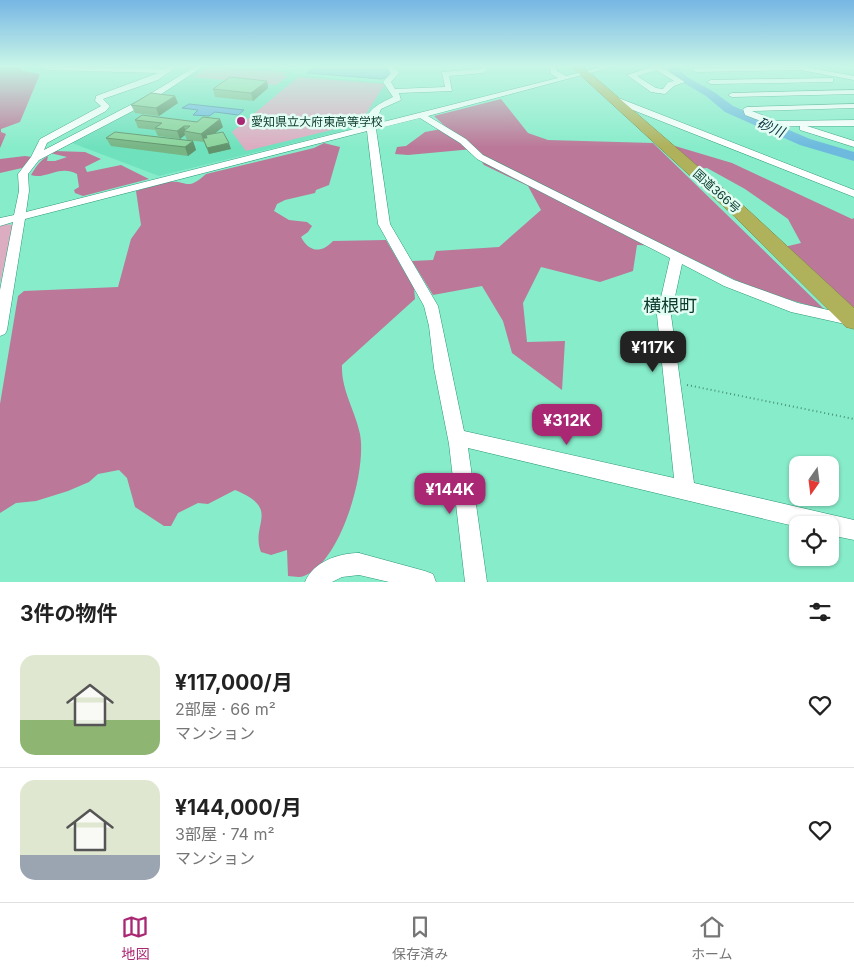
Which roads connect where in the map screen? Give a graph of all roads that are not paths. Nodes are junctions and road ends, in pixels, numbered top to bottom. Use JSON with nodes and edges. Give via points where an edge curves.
{"nodes":[{"id":1,"x":112,"y":93,"type":"edge"},
{"id":2,"x":158,"y":93,"type":"edge"},
{"id":3,"x":396,"y":93,"type":"edge"},
{"id":4,"x":503,"y":93,"type":"edge"},
{"id":5,"x":606,"y":93,"type":"edge"},
{"id":6,"x":783,"y":93,"type":"edge"},
{"id":7,"x":732,"y":94,"type":"joint"},
{"id":8,"x":613,"y":99,"type":"junction"},
{"id":9,"x":854,"y":106,"type":"edge"},
{"id":10,"x":758,"y":108,"type":"junction"},
{"id":11,"x":420,"y":114,"type":"junction"},
{"id":12,"x":854,"y":123,"type":"edge"},
{"id":13,"x":795,"y":124,"type":"junction"},
{"id":14,"x":372,"y":126,"type":"junction"},
{"id":15,"x":854,"y":144,"type":"edge"},
{"id":16,"x":36,"y":158,"type":"junction"},
{"id":17,"x":854,"y":194,"type":"edge"},
{"id":18,"x":19,"y":217,"type":"junction"},
{"id":19,"x":0,"y":222,"type":"edge"},
{"id":20,"x":677,"y":256,"type":"junction"},
{"id":21,"x":854,"y":321,"type":"edge"},
{"id":22,"x":0,"y":330,"type":"edge"},
{"id":23,"x":458,"y":444,"type":"junction"},
{"id":24,"x":685,"y":492,"type":"junction"},
{"id":25,"x":854,"y":530,"type":"edge"},
{"id":26,"x":316,"y":582,"type":"edge"},
{"id":27,"x":424,"y":582,"type":"edge"},
{"id":28,"x":476,"y":582,"type":"edge"}],
"edges":[{"from":1,"to":16,"type":"street","via":[[98,98],[106,106],[103,109],[43,141]]},
{"from":2,"to":16,"type":"street"},
{"from":3,"to":14,"type":"street","via":[[398,98],[378,107],[370,117]]},
{"from":4,"to":11,"type":"street"},
{"from":5,"to":8,"type":"highway","name":"国道366号"},
{"from":6,"to":7,"type":"street"},
{"from":7,"to":10,"type":"street"},
{"from":8,"to":17,"type":"street"},
{"from":8,"to":21,"type":"highway","name":"国道366号","via":[[741,213]]},
{"from":9,"to":10,"type":"street"},
{"from":10,"to":13,"type":"street","via":[[746,109],[748,113],[776,124]]},
{"from":11,"to":14,"type":"street"},
{"from":11,"to":20,"type":"street","via":[[463,141],[480,157]]},
{"from":12,"to":13,"type":"street"},
{"from":13,"to":15,"type":"street"},
{"from":14,"to":18,"type":"street"},
{"from":14,"to":23,"type":"street","via":[[384,224],[431,306]]},
{"from":16,"to":18,"type":"street","via":[[22,174],[24,191]]},
{"from":18,"to":19,"type":"street"},
{"from":18,"to":22,"type":"street"},
{"from":20,"to":21,"type":"street","via":[[728,283],[789,306]]},
{"from":20,"to":24,"type":"street","via":[[664,316]]},
{"from":23,"to":24,"type":"street","via":[[464,439]]},
{"from":23,"to":28,"type":"street"},
{"from":24,"to":25,"type":"street"},
{"from":26,"to":27,"type":"street","via":[[320,576],[358,564]]}]}
